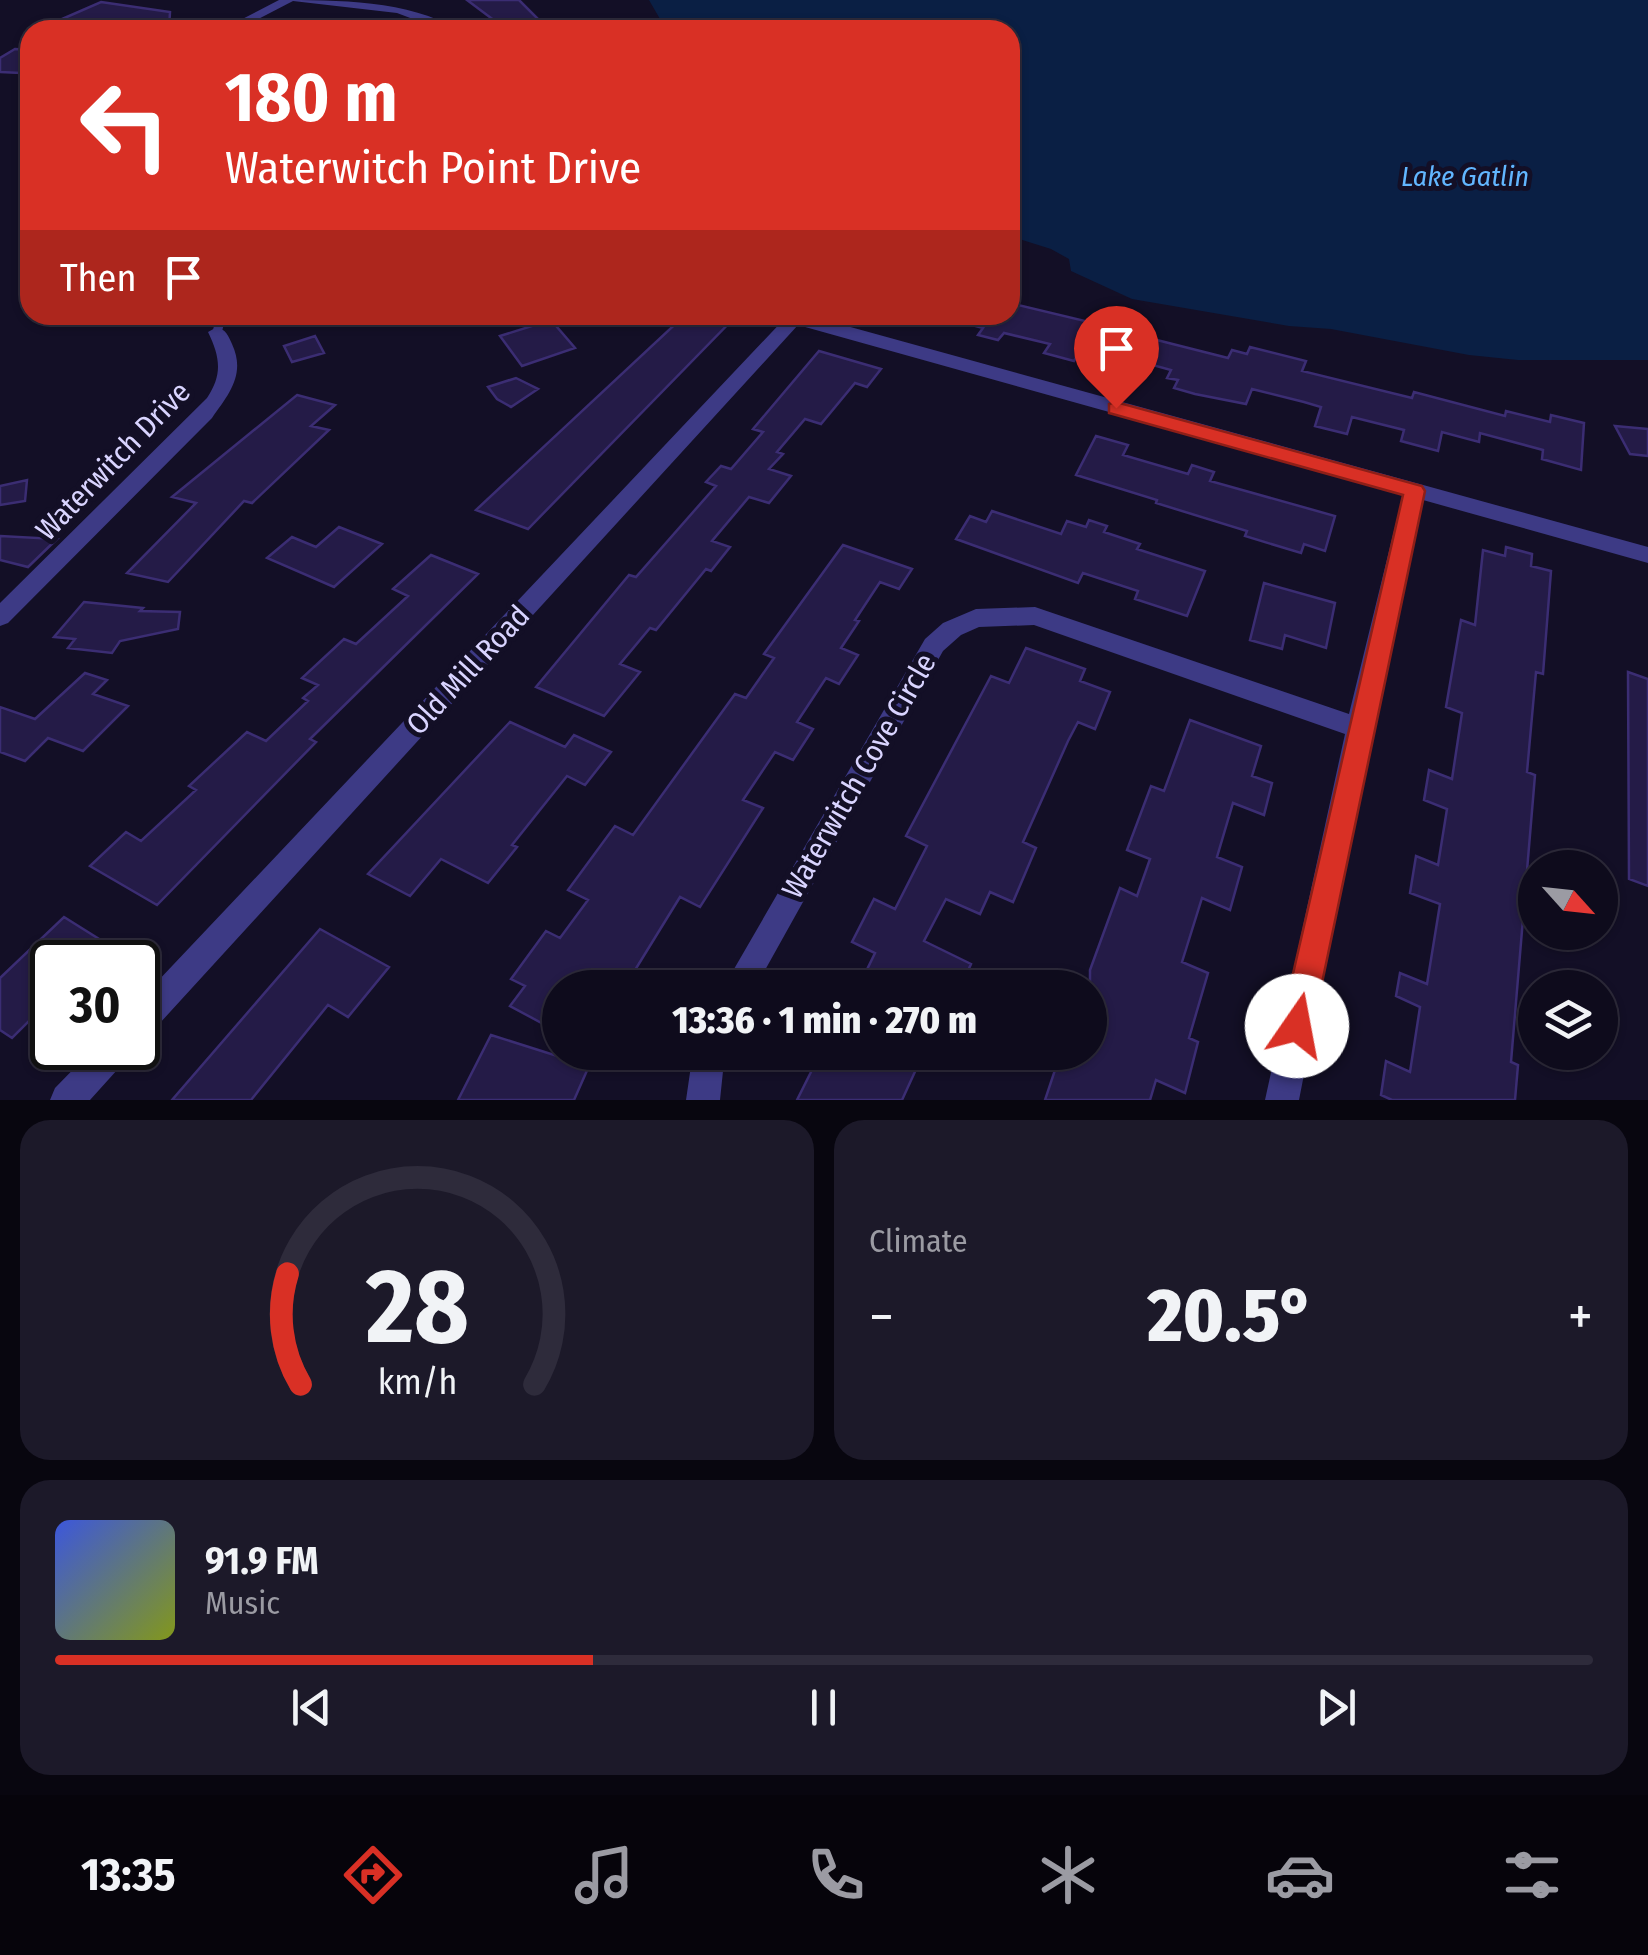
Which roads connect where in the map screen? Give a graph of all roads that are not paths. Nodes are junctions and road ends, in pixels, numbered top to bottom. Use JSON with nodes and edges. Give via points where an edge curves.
{"nodes":[{"id":1,"x":288,"y":0,"type":"edge"},
{"id":2,"x":298,"y":0,"type":"edge"},
{"id":3,"x":247,"y":20,"type":"edge"},
{"id":4,"x":424,"y":20,"type":"edge"},
{"id":5,"x":220,"y":325,"type":"edge"},
{"id":6,"x":790,"y":325,"type":"edge"},
{"id":7,"x":825,"y":325,"type":"edge"},
{"id":8,"x":1414,"y":491,"type":"junction"},
{"id":9,"x":1648,"y":555,"type":"edge"},
{"id":10,"x":0,"y":617,"type":"edge"},
{"id":11,"x":1360,"y":728,"type":"junction"},
{"id":12,"x":748,"y":970,"type":"edge"},
{"id":13,"x":160,"y":1000,"type":"edge"},
{"id":14,"x":95,"y":1070,"type":"edge"},
{"id":15,"x":706,"y":1070,"type":"edge"},
{"id":16,"x":67,"y":1100,"type":"edge"},
{"id":17,"x":703,"y":1100,"type":"edge"},
{"id":18,"x":1282,"y":1100,"type":"edge"}],
"edges":[{"from":1,"to":3,"type":"street"},
{"from":2,"to":4,"type":"street"},
{"from":5,"to":10,"type":"street","name":"Waterwitch Drive","via":[[231,369],[224,389]]},
{"from":6,"to":13,"type":"street","name":"Old Mill Road"},
{"from":7,"to":8,"type":"street"},
{"from":8,"to":9,"type":"street"},
{"from":8,"to":11,"type":"street"},
{"from":11,"to":12,"type":"street","name":"Waterwitch Cove Circle","via":[[1035,616],[976,618],[934,645]]},
{"from":11,"to":18,"type":"street"},
{"from":14,"to":16,"type":"street"},
{"from":15,"to":17,"type":"street"}]}
